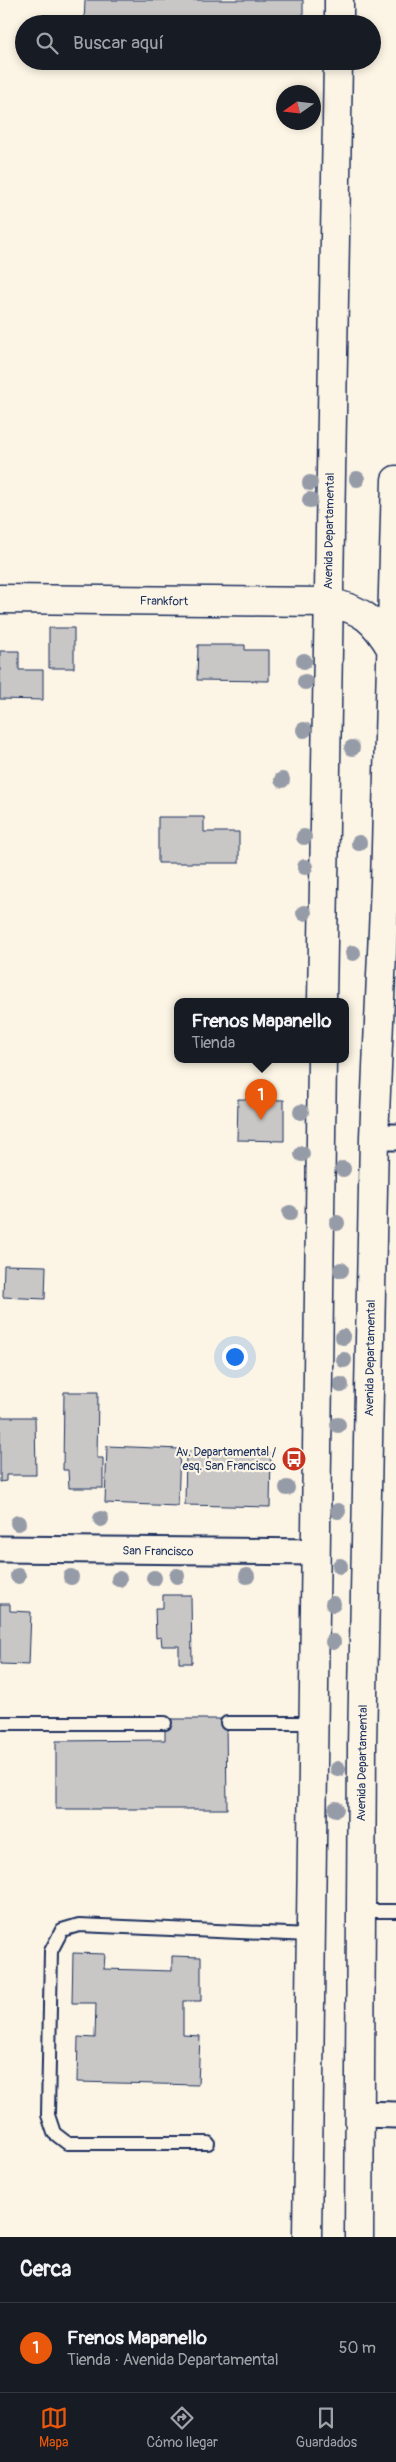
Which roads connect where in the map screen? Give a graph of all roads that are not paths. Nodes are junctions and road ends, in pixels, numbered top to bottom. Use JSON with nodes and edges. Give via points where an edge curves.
{"nodes":[{"id":1,"x":339,"y":0,"type":"edge"},
{"id":2,"x":339,"y":15,"type":"edge"},
{"id":3,"x":338,"y":70,"type":"edge"},
{"id":4,"x":396,"y":480,"type":"edge"},
{"id":5,"x":0,"y":599,"type":"edge"},
{"id":6,"x":328,"y":602,"type":"junction"},
{"id":7,"x":393,"y":666,"type":"edge"},
{"id":8,"x":322,"y":998,"type":"edge"},
{"id":9,"x":322,"y":1063,"type":"edge"},
{"id":10,"x":385,"y":1137,"type":"edge"},
{"id":11,"x":0,"y":1549,"type":"edge"},
{"id":12,"x":316,"y":1552,"type":"junction"},
{"id":13,"x":0,"y":1723,"type":"edge"},
{"id":14,"x":165,"y":1723,"type":"dead end"},
{"id":15,"x":227,"y":1723,"type":"dead end"},
{"id":16,"x":313,"y":1723,"type":"junction"},
{"id":17,"x":396,"y":1910,"type":"edge"},
{"id":18,"x":361,"y":1911,"type":"junction"},
{"id":19,"x":310,"y":1935,"type":"junction"},
{"id":20,"x":360,"y":2114,"type":"junction"},
{"id":21,"x":396,"y":2115,"type":"edge"},
{"id":22,"x":208,"y":2143,"type":"dead end"},
{"id":23,"x":307,"y":2237,"type":"edge"},
{"id":24,"x":359,"y":2237,"type":"edge"}],
"edges":[{"from":1,"to":2,"type":"main road"},
{"from":3,"to":6,"type":"main road","name":"Avenida Departamental"},
{"from":4,"to":7,"type":"main road","name":"Avenida Departamental"},
{"from":5,"to":6,"type":"main road","name":"Frankfort"},
{"from":6,"to":7,"type":"main road","name":"Frankfort","via":[[349,607],[370,619],[379,628]]},
{"from":6,"to":8,"type":"main road","name":"Avenida Departamental"},
{"from":7,"to":10,"type":"main road","name":"Avenida Departamental"},
{"from":9,"to":12,"type":"main road"},
{"from":10,"to":18,"type":"main road","name":"Avenida Departamental"},
{"from":11,"to":12,"type":"street","name":"San Francisco"},
{"from":12,"to":16,"type":"main road"},
{"from":13,"to":14,"type":"lane"},
{"from":15,"to":16,"type":"lane"},
{"from":16,"to":19,"type":"main road"},
{"from":17,"to":18,"type":"lane"},
{"from":18,"to":20,"type":"main road","name":"Avenida Departamental"},
{"from":19,"to":22,"type":"lane","via":[[79,1924],[62,1930],[51,1951],[48,2115],[54,2133],[66,2143]]},
{"from":19,"to":23,"type":"main road"},
{"from":20,"to":21,"type":"street"},
{"from":20,"to":24,"type":"main road","name":"Avenida Departamental"}]}
